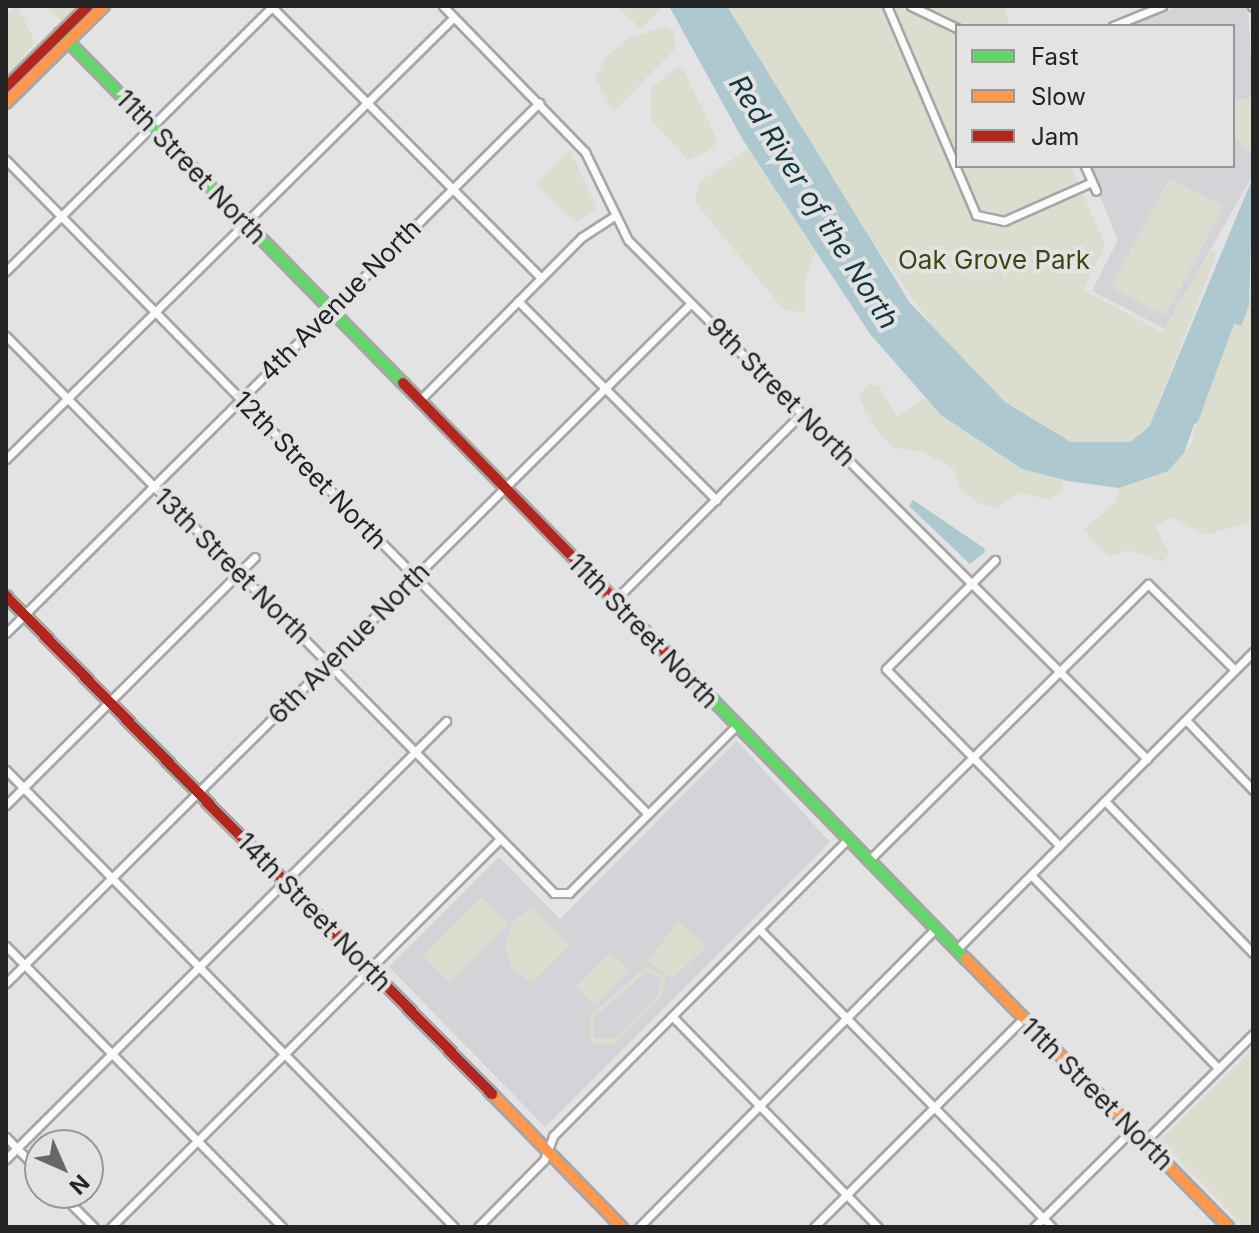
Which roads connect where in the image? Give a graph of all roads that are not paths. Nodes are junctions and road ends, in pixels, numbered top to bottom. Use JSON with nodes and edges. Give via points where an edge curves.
{"nodes":[{"id":1,"x":88,"y":6,"type":"edge"},
{"id":2,"x":104,"y":6,"type":"edge"},
{"id":3,"x":272,"y":6,"type":"edge"},
{"id":4,"x":443,"y":6,"type":"edge"},
{"id":5,"x":887,"y":6,"type":"edge"},
{"id":6,"x":911,"y":6,"type":"edge"},
{"id":7,"x":1162,"y":6,"type":"edge"},
{"id":8,"x":454,"y":17,"type":"junction"},
{"id":9,"x":1118,"y":24,"type":"edge"},
{"id":10,"x":955,"y":27,"type":"edge"},
{"id":11,"x":64,"y":38,"type":"junction"},
{"id":12,"x":6,"y":87,"type":"edge"},
{"id":13,"x":367,"y":102,"type":"junction"},
{"id":14,"x":6,"y":103,"type":"edge"},
{"id":15,"x":539,"y":103,"type":"junction"},
{"id":16,"x":151,"y":127,"type":"junction"},
{"id":17,"x":6,"y":160,"type":"edge"},
{"id":18,"x":1086,"y":168,"type":"edge"},
{"id":19,"x":1092,"y":182,"type":"junction"},
{"id":20,"x":452,"y":189,"type":"junction"},
{"id":21,"x":1096,"y":191,"type":"dead end"},
{"id":22,"x":61,"y":217,"type":"junction"},
{"id":23,"x":613,"y":217,"type":"junction"},
{"id":24,"x":245,"y":223,"type":"junction"},
{"id":25,"x":6,"y":271,"type":"edge"},
{"id":26,"x":541,"y":278,"type":"junction"},
{"id":27,"x":518,"y":301,"type":"junction"},
{"id":28,"x":691,"y":303,"type":"junction"},
{"id":29,"x":330,"y":310,"type":"junction"},
{"id":30,"x":155,"y":312,"type":"junction"},
{"id":31,"x":6,"y":336,"type":"edge"},
{"id":32,"x":605,"y":389,"type":"junction"},
{"id":33,"x":67,"y":399,"type":"junction"},
{"id":34,"x":240,"y":399,"type":"junction"},
{"id":35,"x":419,"y":401,"type":"junction"},
{"id":36,"x":802,"y":413,"type":"junction"},
{"id":37,"x":6,"y":459,"type":"edge"},
{"id":38,"x":153,"y":486,"type":"junction"},
{"id":39,"x":505,"y":488,"type":"junction"},
{"id":40,"x":716,"y":500,"type":"junction"},
{"id":41,"x":255,"y":557,"type":"dead end"},
{"id":42,"x":995,"y":560,"type":"dead end"},
{"id":43,"x":239,"y":573,"type":"junction"},
{"id":44,"x":415,"y":577,"type":"junction"},
{"id":45,"x":972,"y":583,"type":"junction"},
{"id":46,"x":6,"y":596,"type":"edge"},
{"id":47,"x":614,"y":601,"type":"junction"},
{"id":48,"x":24,"y":615,"type":"junction"},
{"id":49,"x":6,"y":633,"type":"edge"},
{"id":50,"x":1253,"y":652,"type":"edge"},
{"id":51,"x":328,"y":664,"type":"junction"},
{"id":52,"x":1235,"y":670,"type":"junction"},
{"id":53,"x":1061,"y":671,"type":"junction"},
{"id":54,"x":110,"y":702,"type":"junction"},
{"id":55,"x":1186,"y":720,"type":"junction"},
{"id":56,"x":446,"y":721,"type":"dead end"},
{"id":57,"x":736,"y":726,"type":"junction"},
{"id":58,"x":415,"y":752,"type":"junction"},
{"id":59,"x":974,"y":757,"type":"junction"},
{"id":60,"x":1147,"y":759,"type":"junction"},
{"id":61,"x":6,"y":770,"type":"edge"},
{"id":62,"x":23,"y":788,"type":"junction"},
{"id":63,"x":1253,"y":790,"type":"edge"},
{"id":64,"x":198,"y":793,"type":"junction"},
{"id":65,"x":1105,"y":801,"type":"junction"},
{"id":66,"x":6,"y":805,"type":"edge"},
{"id":67,"x":648,"y":814,"type":"junction"},
{"id":68,"x":500,"y":839,"type":"junction"},
{"id":69,"x":847,"y":840,"type":"junction"},
{"id":70,"x":1060,"y":846,"type":"junction"},
{"id":71,"x":868,"y":861,"type":"junction"},
{"id":72,"x":1031,"y":875,"type":"junction"},
{"id":73,"x":112,"y":878,"type":"junction"},
{"id":74,"x":285,"y":882,"type":"junction"},
{"id":75,"x":759,"y":929,"type":"junction"},
{"id":76,"x":935,"y":929,"type":"junction"},
{"id":77,"x":6,"y":946,"type":"edge"},
{"id":78,"x":956,"y":950,"type":"junction"},
{"id":79,"x":1253,"y":953,"type":"edge"},
{"id":80,"x":25,"y":965,"type":"junction"},
{"id":81,"x":199,"y":967,"type":"junction"},
{"id":82,"x":370,"y":969,"type":"junction"},
{"id":83,"x":6,"y":983,"type":"edge"},
{"id":84,"x":672,"y":1016,"type":"junction"},
{"id":85,"x":846,"y":1019,"type":"junction"},
{"id":86,"x":1023,"y":1019,"type":"junction"},
{"id":87,"x":1253,"y":1034,"type":"edge"},
{"id":88,"x":112,"y":1054,"type":"junction"},
{"id":89,"x":284,"y":1054,"type":"junction"},
{"id":90,"x":1218,"y":1068,"type":"junction"},
{"id":91,"x":760,"y":1105,"type":"junction"},
{"id":92,"x":935,"y":1106,"type":"junction"},
{"id":93,"x":1133,"y":1129,"type":"junction"},
{"id":94,"x":6,"y":1137,"type":"edge"},
{"id":95,"x":197,"y":1141,"type":"junction"},
{"id":96,"x":1145,"y":1141,"type":"junction"},
{"id":97,"x":17,"y":1148,"type":"junction"},
{"id":98,"x":548,"y":1149,"type":"junction"},
{"id":99,"x":24,"y":1155,"type":"edge"},
{"id":100,"x":6,"y":1159,"type":"edge"},
{"id":101,"x":847,"y":1194,"type":"junction"},
{"id":102,"x":76,"y":1209,"type":"edge"},
{"id":103,"x":1043,"y":1218,"type":"junction"},
{"id":104,"x":482,"y":1225,"type":"edge"},
{"id":105,"x":94,"y":1227,"type":"edge"},
{"id":106,"x":111,"y":1227,"type":"edge"},
{"id":107,"x":282,"y":1227,"type":"edge"},
{"id":108,"x":454,"y":1227,"type":"edge"},
{"id":109,"x":622,"y":1227,"type":"edge"},
{"id":110,"x":639,"y":1227,"type":"edge"},
{"id":111,"x":814,"y":1227,"type":"edge"},
{"id":112,"x":878,"y":1227,"type":"edge"},
{"id":113,"x":1034,"y":1227,"type":"edge"},
{"id":114,"x":1052,"y":1227,"type":"edge"},
{"id":115,"x":1228,"y":1227,"type":"edge"}],
"edges":[{"from":1,"to":11,"type":"street"},
{"from":2,"to":11,"type":"street"},
{"from":3,"to":13,"type":"street"},
{"from":3,"to":16,"type":"street"},
{"from":4,"to":8,"type":"street","name":"9th Street North"},
{"from":5,"to":19,"type":"street","via":[[970,208],[985,221],[1004,221]]},
{"from":6,"to":10,"type":"street"},
{"from":7,"to":9,"type":"street"},
{"from":8,"to":13,"type":"street"},
{"from":8,"to":15,"type":"street","name":"9th Street North"},
{"from":11,"to":12,"type":"street"},
{"from":11,"to":14,"type":"street"},
{"from":11,"to":16,"type":"street","name":"11th Street North"},
{"from":13,"to":20,"type":"street"},
{"from":13,"to":24,"type":"street"},
{"from":15,"to":20,"type":"street","name":"4th Avenue North"},
{"from":15,"to":23,"type":"street","name":"9th Street North","via":[[585,152]]},
{"from":16,"to":22,"type":"street"},
{"from":16,"to":24,"type":"street","name":"11th Street North"},
{"from":17,"to":22,"type":"street","name":"12th Street North"},
{"from":18,"to":19,"type":"street"},
{"from":19,"to":21,"type":"street"},
{"from":20,"to":26,"type":"street"},
{"from":20,"to":29,"type":"street","name":"4th Avenue North"},
{"from":22,"to":25,"type":"street"},
{"from":22,"to":30,"type":"street","name":"12th Street North"},
{"from":23,"to":26,"type":"street"},
{"from":23,"to":28,"type":"street","name":"9th Street North"},
{"from":24,"to":29,"type":"street","name":"11th Street North"},
{"from":24,"to":30,"type":"street"},
{"from":26,"to":27,"type":"street"},
{"from":27,"to":32,"type":"street"},
{"from":27,"to":35,"type":"street"},
{"from":28,"to":32,"type":"street","name":"6th Avenue North"},
{"from":28,"to":36,"type":"street","name":"9th Street North"},
{"from":29,"to":34,"type":"street","name":"4th Avenue North"},
{"from":29,"to":35,"type":"street","name":"11th Street North"},
{"from":30,"to":33,"type":"street"},
{"from":30,"to":34,"type":"street","name":"12th Street North"},
{"from":31,"to":33,"type":"street","name":"13th Street North"},
{"from":32,"to":39,"type":"street","name":"6th Avenue North"},
{"from":32,"to":40,"type":"street"},
{"from":33,"to":37,"type":"street"},
{"from":33,"to":38,"type":"street","name":"13th Street North"},
{"from":34,"to":38,"type":"street","name":"4th Avenue North"},
{"from":34,"to":44,"type":"street","name":"12th Street North"},
{"from":35,"to":39,"type":"street","name":"11th Street North"},
{"from":36,"to":40,"type":"street"},
{"from":36,"to":45,"type":"street","name":"9th Street North"},
{"from":38,"to":43,"type":"street","name":"13th Street North"},
{"from":38,"to":48,"type":"street","name":"4th Avenue North"},
{"from":39,"to":44,"type":"street","name":"6th Avenue North"},
{"from":39,"to":47,"type":"street","name":"11th Street North"},
{"from":40,"to":47,"type":"street"},
{"from":41,"to":43,"type":"street"},
{"from":42,"to":45,"type":"street"},
{"from":43,"to":51,"type":"street","name":"13th Street North"},
{"from":43,"to":54,"type":"street"},
{"from":44,"to":51,"type":"street","name":"6th Avenue North"},
{"from":44,"to":67,"type":"street","name":"12th Street North"},
{"from":45,"to":53,"type":"street","name":"9th Street North"},
{"from":45,"to":59,"type":"street","via":[[886,669]]},
{"from":46,"to":48,"type":"street","name":"14th Street North"},
{"from":47,"to":57,"type":"street","name":"11th Street North"},
{"from":48,"to":49,"type":"street","name":"4th Avenue North"},
{"from":48,"to":54,"type":"street","name":"14th Street North"},
{"from":50,"to":52,"type":"street"},
{"from":51,"to":58,"type":"street","name":"13th Street North"},
{"from":51,"to":64,"type":"street","name":"6th Avenue North"},
{"from":52,"to":53,"type":"street","via":[[1148,584]]},
{"from":52,"to":55,"type":"street"},
{"from":53,"to":59,"type":"street"},
{"from":53,"to":60,"type":"street","name":"9th Street North"},
{"from":54,"to":62,"type":"street"},
{"from":54,"to":64,"type":"street","name":"14th Street North"},
{"from":55,"to":60,"type":"street"},
{"from":55,"to":63,"type":"street"},
{"from":56,"to":58,"type":"street"},
{"from":57,"to":67,"type":"street"},
{"from":57,"to":69,"type":"street","name":"11th Street North"},
{"from":58,"to":68,"type":"street","name":"13th Street North"},
{"from":58,"to":74,"type":"street"},
{"from":59,"to":70,"type":"street"},
{"from":59,"to":71,"type":"street"},
{"from":60,"to":65,"type":"street"},
{"from":61,"to":62,"type":"street"},
{"from":62,"to":66,"type":"street"},
{"from":62,"to":73,"type":"street"},
{"from":64,"to":73,"type":"street","name":"6th Avenue North"},
{"from":64,"to":74,"type":"street","name":"14th Street North"},
{"from":65,"to":70,"type":"street"},
{"from":65,"to":79,"type":"street"},
{"from":67,"to":68,"type":"street","name":"13th Street North","via":[[561,897]]},
{"from":68,"to":82,"type":"street"},
{"from":69,"to":71,"type":"street","name":"11th Street North"},
{"from":69,"to":75,"type":"street"},
{"from":70,"to":72,"type":"street"},
{"from":71,"to":76,"type":"street","name":"11th Street North"},
{"from":72,"to":78,"type":"street"},
{"from":72,"to":90,"type":"street"},
{"from":73,"to":80,"type":"street","name":"6th Avenue North"},
{"from":73,"to":81,"type":"street"},
{"from":74,"to":81,"type":"street"},
{"from":74,"to":82,"type":"street","name":"14th Street North"},
{"from":75,"to":84,"type":"street"},
{"from":75,"to":85,"type":"street"},
{"from":76,"to":78,"type":"street","name":"11th Street North"},
{"from":76,"to":85,"type":"street"},
{"from":77,"to":80,"type":"street"},
{"from":78,"to":86,"type":"street","name":"11th Street North"},
{"from":80,"to":83,"type":"street","name":"6th Avenue North"},
{"from":80,"to":88,"type":"street"},
{"from":81,"to":88,"type":"street"},
{"from":81,"to":89,"type":"street"},
{"from":82,"to":89,"type":"street"},
{"from":82,"to":98,"type":"street","name":"14th Street North"},
{"from":84,"to":91,"type":"street"},
{"from":84,"to":98,"type":"street"},
{"from":85,"to":91,"type":"street"},
{"from":85,"to":92,"type":"street"},
{"from":86,"to":92,"type":"street"},
{"from":86,"to":93,"type":"street","name":"11th Street North"},
{"from":87,"to":90,"type":"street"},
{"from":88,"to":95,"type":"street"},
{"from":88,"to":97,"type":"street"},
{"from":89,"to":95,"type":"street"},
{"from":89,"to":108,"type":"street"},
{"from":90,"to":96,"type":"street"},
{"from":91,"to":101,"type":"street"},
{"from":91,"to":110,"type":"street"},
{"from":92,"to":101,"type":"street"},
{"from":92,"to":103,"type":"street"},
{"from":93,"to":96,"type":"street","name":"11th Street North"},
{"from":93,"to":103,"type":"street"},
{"from":94,"to":97,"type":"street"},
{"from":95,"to":106,"type":"street"},
{"from":95,"to":107,"type":"street"},
{"from":96,"to":115,"type":"street","name":"11th Street North"},
{"from":97,"to":99,"type":"street"},
{"from":97,"to":100,"type":"street"},
{"from":98,"to":104,"type":"street"},
{"from":98,"to":109,"type":"street","name":"14th Street North"},
{"from":101,"to":111,"type":"street"},
{"from":101,"to":112,"type":"street"},
{"from":102,"to":105,"type":"street"},
{"from":103,"to":113,"type":"street"},
{"from":103,"to":114,"type":"street"}]}
